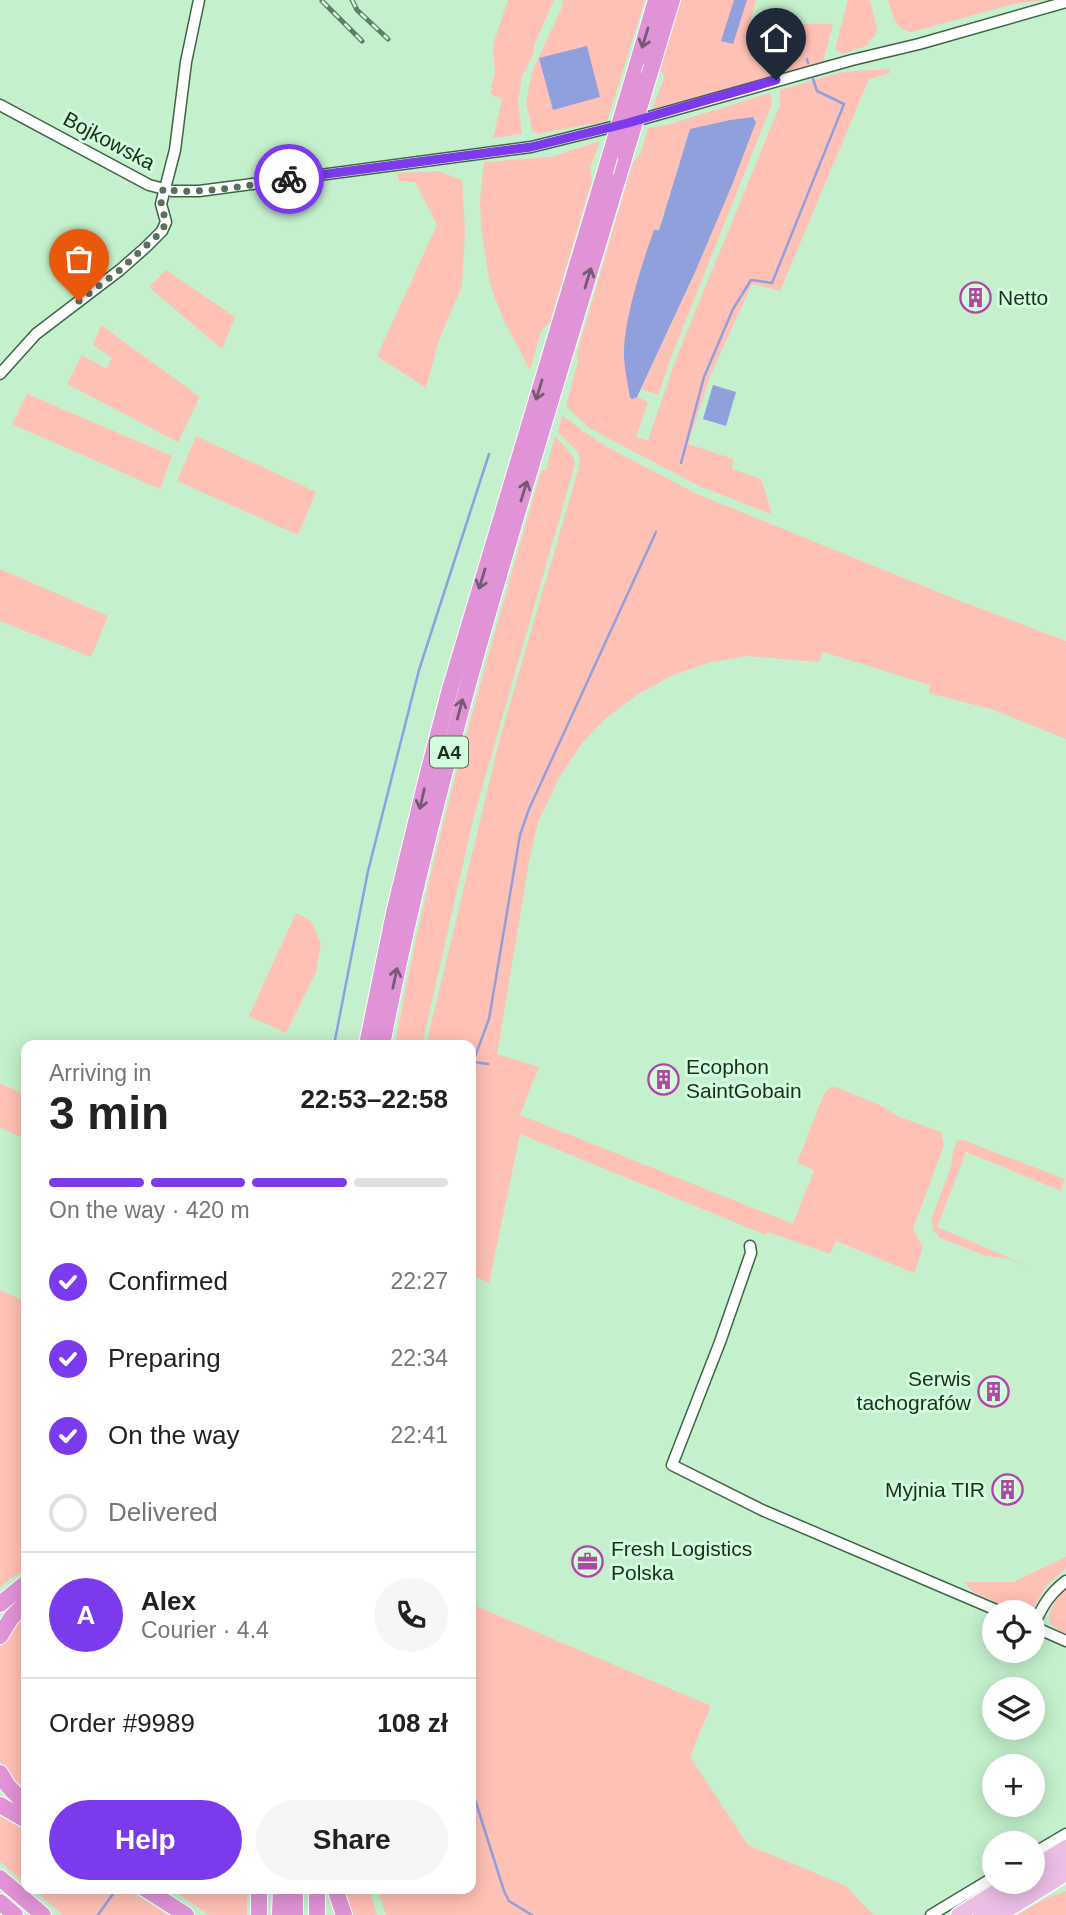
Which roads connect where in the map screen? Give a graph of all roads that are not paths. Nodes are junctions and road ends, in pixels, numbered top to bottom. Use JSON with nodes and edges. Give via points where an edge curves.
{"nodes":[{"id":1,"x":199,"y":0,"type":"edge"},
{"id":2,"x":656,"y":0,"type":"edge"},
{"id":3,"x":672,"y":0,"type":"edge"},
{"id":4,"x":1066,"y":2,"type":"edge"},
{"id":5,"x":0,"y":105,"type":"edge"},
{"id":6,"x":163,"y":189,"type":"junction"},
{"id":7,"x":0,"y":374,"type":"edge"},
{"id":8,"x":385,"y":956,"type":"junction"},
{"id":9,"x":357,"y":1040,"type":"edge"},
{"id":10,"x":368,"y":1040,"type":"edge"},
{"id":11,"x":383,"y":1040,"type":"edge"},
{"id":12,"x":750,"y":1246,"type":"dead end"},
{"id":13,"x":1066,"y":1581,"type":"edge"},
{"id":14,"x":21,"y":1587,"type":"edge"},
{"id":15,"x":1045,"y":1603,"type":"edge"},
{"id":16,"x":0,"y":1604,"type":"edge"},
{"id":17,"x":982,"y":1604,"type":"edge"},
{"id":18,"x":21,"y":1608,"type":"edge"},
{"id":19,"x":1045,"y":1631,"type":"edge"},
{"id":20,"x":0,"y":1636,"type":"edge"},
{"id":21,"x":1066,"y":1641,"type":"edge"},
{"id":22,"x":0,"y":1773,"type":"edge"},
{"id":23,"x":21,"y":1800,"type":"edge"},
{"id":24,"x":0,"y":1805,"type":"edge"},
{"id":25,"x":21,"y":1817,"type":"edge"},
{"id":26,"x":1066,"y":1834,"type":"edge"},
{"id":27,"x":1045,"y":1846,"type":"edge"},
{"id":28,"x":1066,"y":1847,"type":"edge"},
{"id":29,"x":1045,"y":1860,"type":"edge"},
{"id":30,"x":1066,"y":1862,"type":"edge"},
{"id":31,"x":1066,"y":1874,"type":"edge"},
{"id":32,"x":0,"y":1878,"type":"edge"},
{"id":33,"x":982,"y":1884,"type":"edge"},
{"id":34,"x":1066,"y":1887,"type":"edge"},
{"id":35,"x":153,"y":1894,"type":"edge"},
{"id":36,"x":259,"y":1894,"type":"edge"},
{"id":37,"x":281,"y":1894,"type":"edge"},
{"id":38,"x":295,"y":1894,"type":"edge"},
{"id":39,"x":317,"y":1894,"type":"edge"},
{"id":40,"x":337,"y":1894,"type":"edge"},
{"id":41,"x":991,"y":1894,"type":"edge"},
{"id":42,"x":0,"y":1902,"type":"edge"},
{"id":43,"x":1005,"y":1912,"type":"edge"},
{"id":44,"x":15,"y":1915,"type":"edge"},
{"id":45,"x":43,"y":1915,"type":"edge"},
{"id":46,"x":186,"y":1915,"type":"edge"},
{"id":47,"x":259,"y":1915,"type":"edge"},
{"id":48,"x":280,"y":1915,"type":"edge"},
{"id":49,"x":295,"y":1915,"type":"edge"},
{"id":50,"x":317,"y":1915,"type":"edge"},
{"id":51,"x":344,"y":1915,"type":"edge"},
{"id":52,"x":931,"y":1915,"type":"edge"},
{"id":53,"x":958,"y":1915,"type":"edge"},
{"id":54,"x":980,"y":1915,"type":"edge"}],
"edges":[{"from":1,"to":6,"type":"street","via":[[175,150]]},
{"from":2,"to":8,"type":"highway","number":"A4","one_way":true,"bridge":true,"via":[[475,602]]},
{"from":11,"to":3,"type":"highway","number":"A4","one_way":true,"bridge":true,"via":[[476,652]]},
{"from":4,"to":6,"type":"street","name":"Bojkowska","via":[[531,147],[199,191]]},
{"from":5,"to":6,"type":"street","name":"Bojkowska"},
{"from":6,"to":7,"type":"street","via":[[166,222],[162,231],[36,334]]},
{"from":8,"to":9,"type":"highway"},
{"from":8,"to":10,"type":"highway","number":"A4"},
{"from":12,"to":17,"type":"street","via":[[720,1342],[672,1465],[762,1510]]},
{"from":13,"to":15,"type":"street"},
{"from":14,"to":16,"type":"highway"},
{"from":18,"to":20,"type":"highway"},
{"from":19,"to":21,"type":"street"},
{"from":22,"to":23,"type":"highway"},
{"from":24,"to":25,"type":"highway"},
{"from":26,"to":27,"type":"street"},
{"from":28,"to":29,"type":"main road"},
{"from":30,"to":54,"type":"main road"},
{"from":31,"to":43,"type":"main road"},
{"from":32,"to":45,"type":"highway"},
{"from":33,"to":52,"type":"street"},
{"from":34,"to":43,"type":"main road"},
{"from":35,"to":46,"type":"highway"},
{"from":36,"to":47,"type":"highway"},
{"from":37,"to":48,"type":"highway"},
{"from":38,"to":49,"type":"highway"},
{"from":39,"to":50,"type":"highway"},
{"from":40,"to":51,"type":"highway"},
{"from":41,"to":53,"type":"main road"},
{"from":42,"to":44,"type":"highway"}]}
